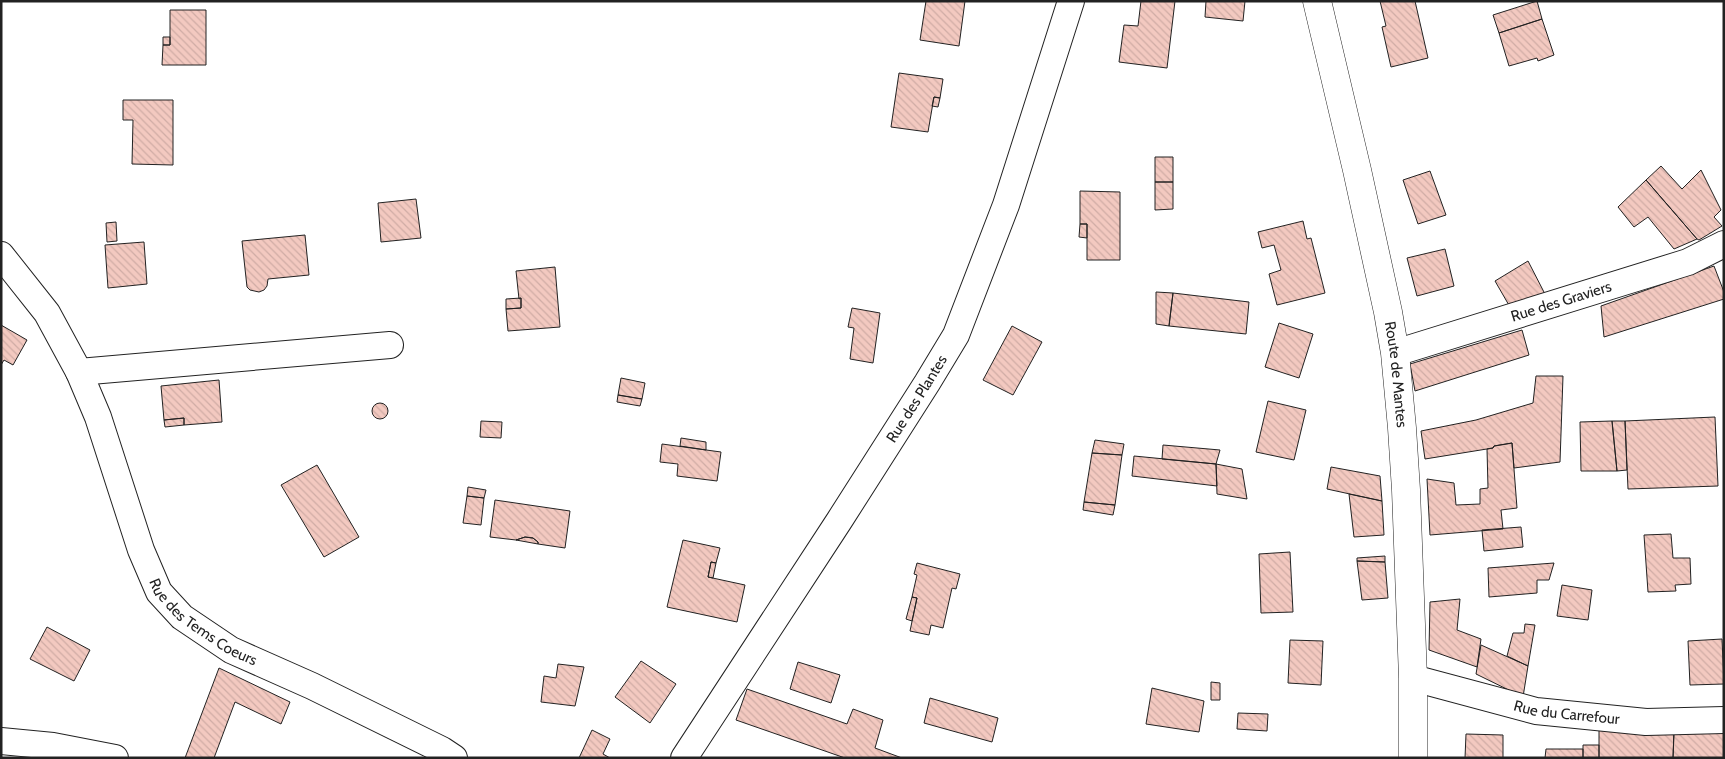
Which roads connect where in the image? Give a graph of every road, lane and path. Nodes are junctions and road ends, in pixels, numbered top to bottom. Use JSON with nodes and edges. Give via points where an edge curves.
{"nodes":[{"id":1,"x":1071,"y":1,"type":"edge"},
{"id":2,"x":1317,"y":1,"type":"edge"},
{"id":3,"x":1724,"y":244,"type":"edge"},
{"id":4,"x":1,"y":255,"type":"edge"},
{"id":5,"x":390,"y":345,"type":"dead end"},
{"id":6,"x":1395,"y":353,"type":"junction"},
{"id":7,"x":79,"y":372,"type":"junction"},
{"id":8,"x":1413,"y":678,"type":"junction"},
{"id":9,"x":1724,"y":720,"type":"edge"},
{"id":10,"x":1,"y":741,"type":"edge"},
{"id":11,"x":115,"y":758,"type":"edge"},
{"id":12,"x":454,"y":758,"type":"edge"},
{"id":13,"x":684,"y":758,"type":"edge"},
{"id":14,"x":1413,"y":758,"type":"edge"}],
"edges":[{"from":1,"to":13,"type":"street","name":"Rue des Plantes","via":[[1006,205],[956,335]]},
{"from":2,"to":6,"type":"main road","name":"Route de Mantes","via":[[1361,188]]},
{"from":3,"to":6,"type":"street","name":"Rue des Graviers","via":[[1688,262]]},
{"from":4,"to":7,"type":"street","name":"Rue des Tems Coeurs","via":[[47,313]]},
{"from":5,"to":7,"type":"street"},
{"from":6,"to":8,"type":"main road","name":"Route de Mantes","via":[[1406,490]]},
{"from":7,"to":12,"type":"street","name":"Rue des Tems Coeurs","via":[[159,592],[182,617],[231,650],[312,686]]},
{"from":8,"to":9,"type":"street","name":"Rue du Carrefour","via":[[1536,711],[1646,722]]},
{"from":8,"to":14,"type":"main road","name":"Route de Mantes"},
{"from":10,"to":11,"type":"street","via":[[54,746]]}]}
